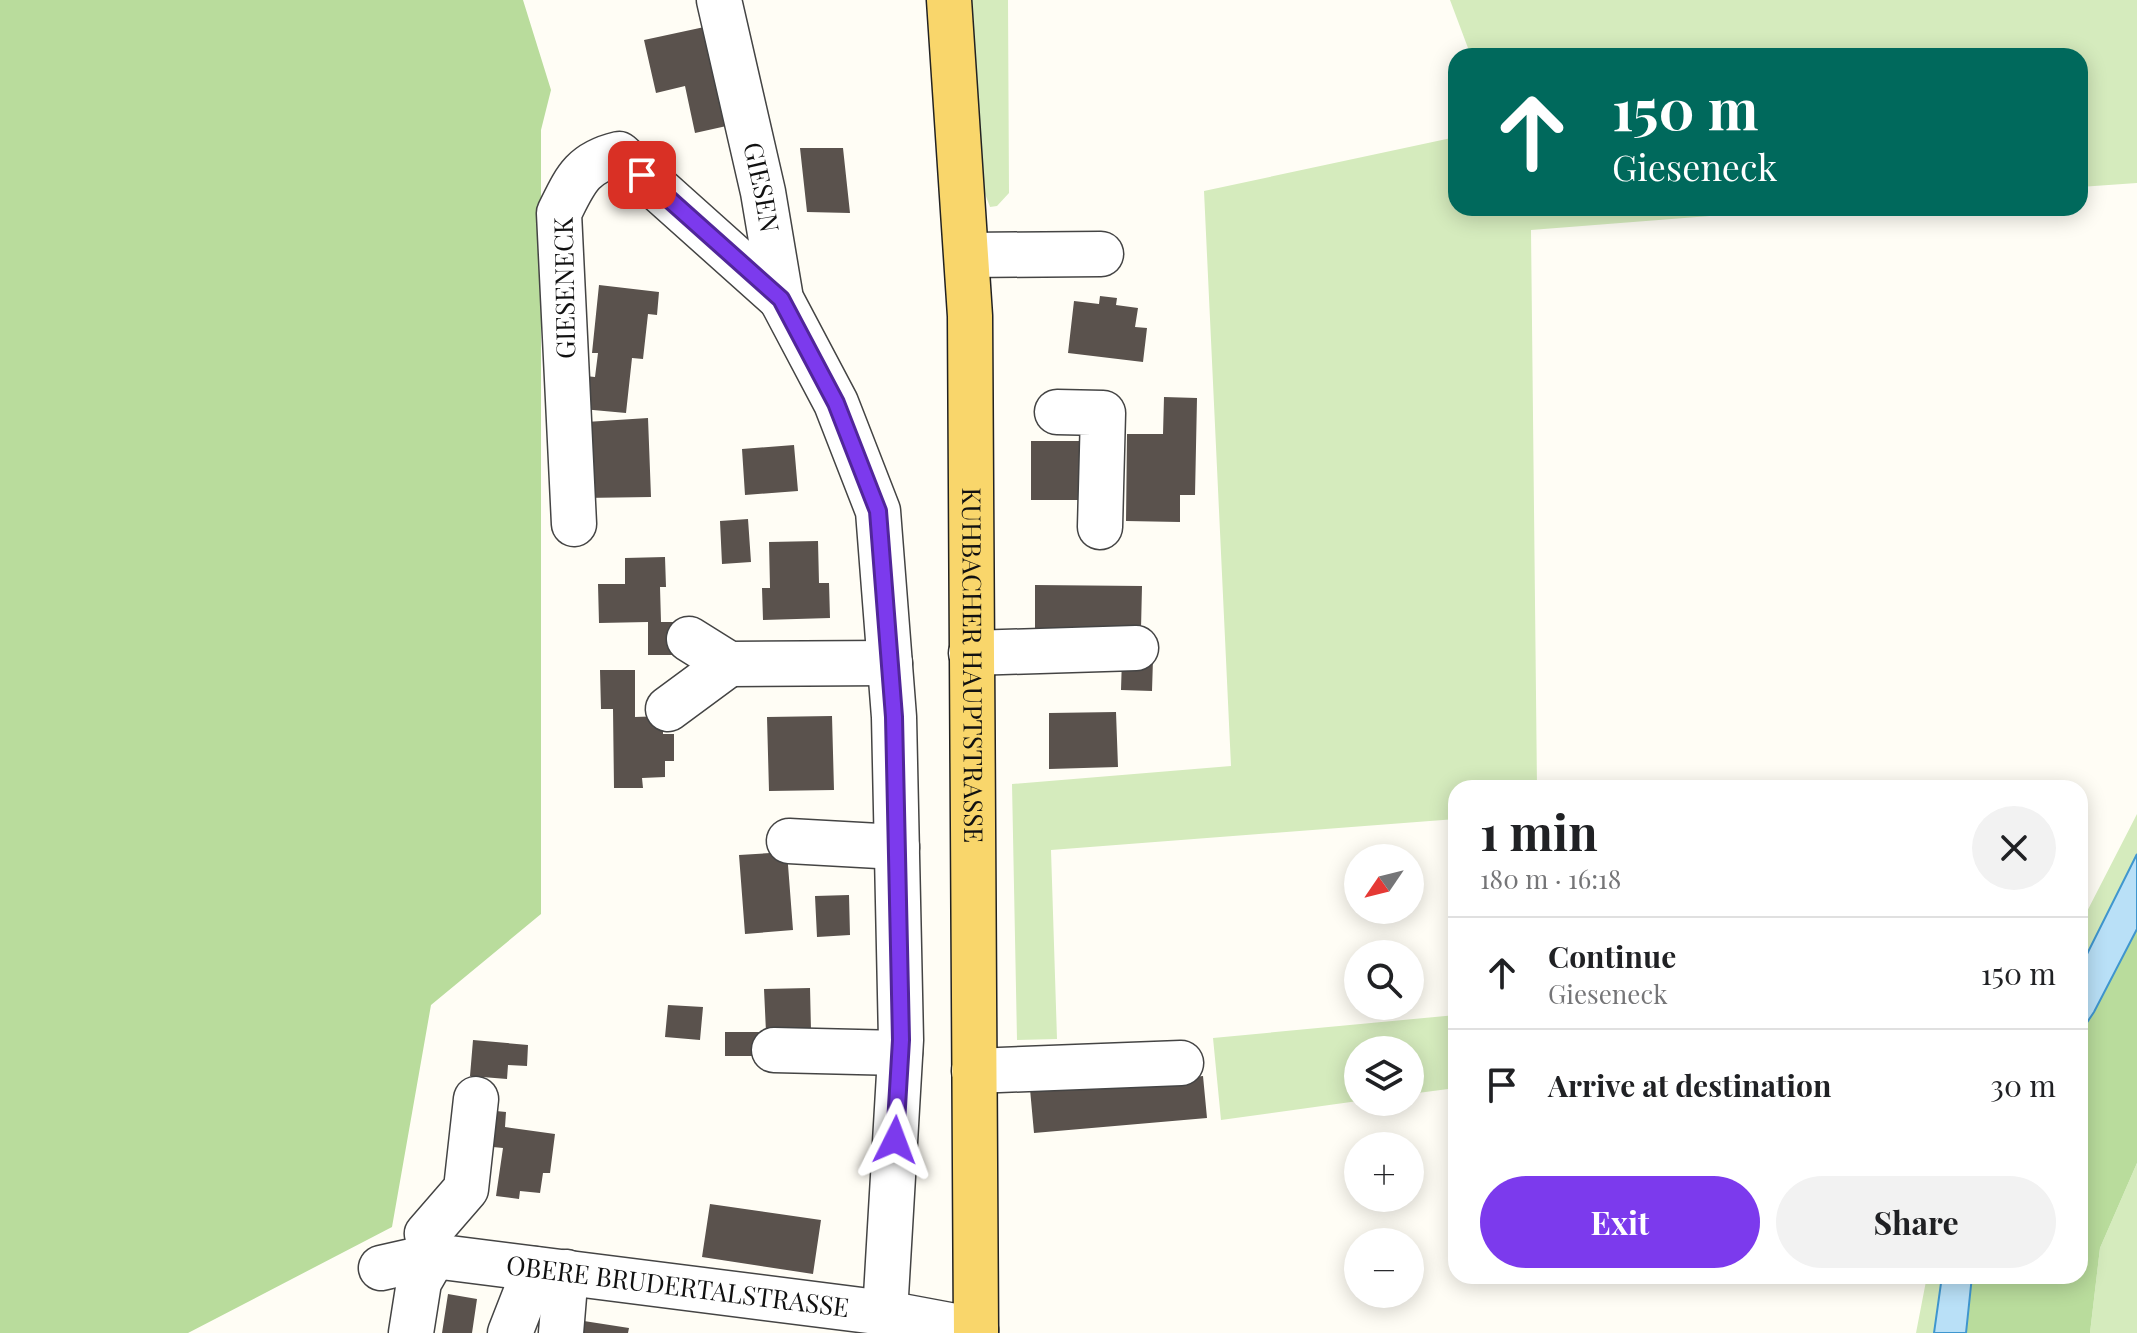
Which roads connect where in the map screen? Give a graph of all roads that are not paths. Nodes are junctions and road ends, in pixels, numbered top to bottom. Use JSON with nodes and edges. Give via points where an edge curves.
{"nodes":[{"id":1,"x":719,"y":0,"type":"edge"},
{"id":2,"x":949,"y":0,"type":"edge"},
{"id":3,"x":1101,"y":254,"type":"dead end"},
{"id":4,"x":968,"y":255,"type":"junction"},
{"id":5,"x":781,"y":299,"type":"junction"},
{"id":6,"x":1057,"y":412,"type":"dead end"},
{"id":7,"x":574,"y":524,"type":"dead end"},
{"id":8,"x":1100,"y":527,"type":"dead end"},
{"id":9,"x":689,"y":639,"type":"dead end"},
{"id":10,"x":1136,"y":648,"type":"dead end"},
{"id":11,"x":971,"y":653,"type":"junction"},
{"id":12,"x":890,"y":663,"type":"junction"},
{"id":13,"x":729,"y":664,"type":"junction"},
{"id":14,"x":668,"y":709,"type":"dead end"},
{"id":15,"x":789,"y":841,"type":"dead end"},
{"id":16,"x":897,"y":847,"type":"junction"},
{"id":17,"x":774,"y":1050,"type":"dead end"},
{"id":18,"x":900,"y":1053,"type":"junction"},
{"id":19,"x":1181,"y":1063,"type":"dead end"},
{"id":20,"x":974,"y":1071,"type":"junction"},
{"id":21,"x":476,"y":1099,"type":"dead end"},
{"id":22,"x":434,"y":1256,"type":"junction"},
{"id":23,"x":381,"y":1268,"type":"dead end"},
{"id":24,"x":550,"y":1270,"type":"junction"},
{"id":25,"x":885,"y":1313,"type":"junction"},
{"id":26,"x":976,"y":1331,"type":"edge"},
{"id":27,"x":411,"y":1333,"type":"edge"},
{"id":28,"x":510,"y":1333,"type":"edge"},
{"id":29,"x":561,"y":1333,"type":"edge"}],
"edges":[{"from":1,"to":5,"type":"street","name":"GIESEN","via":[[763,192]]},
{"from":2,"to":4,"type":"main road","name":"KUHBACHER HAUPTSTRASSE"},
{"from":3,"to":4,"type":"street"},
{"from":4,"to":11,"type":"main road","name":"KUHBACHER HAUPTSTRASSE"},
{"from":5,"to":7,"type":"street","name":"GIESENECK","via":[[619,154],[599,159],[579,174],[559,213]]},
{"from":5,"to":12,"type":"street","name":"GIESEN","via":[[836,403],[878,511]]},
{"from":6,"to":8,"type":"street","via":[[1103,413]]},
{"from":9,"to":13,"type":"street"},
{"from":10,"to":11,"type":"street"},
{"from":11,"to":20,"type":"main road","name":"KUHBACHER HAUPTSTRASSE"},
{"from":12,"to":13,"type":"street"},
{"from":12,"to":16,"type":"street","name":"GIESEN"},
{"from":13,"to":14,"type":"street"},
{"from":15,"to":16,"type":"street"},
{"from":16,"to":18,"type":"street","name":"GIESEN"},
{"from":17,"to":18,"type":"street"},
{"from":18,"to":25,"type":"street","name":"GIESEN"},
{"from":19,"to":20,"type":"street"},
{"from":20,"to":26,"type":"main road","name":"KUHBACHER HAUPTSTRASSE"},
{"from":21,"to":22,"type":"street","via":[[466,1189],[427,1234]]},
{"from":22,"to":23,"type":"street","name":"OBERE BRUDERTALSTRASSE"},
{"from":22,"to":24,"type":"street","name":"OBERE BRUDERTALSTRASSE"},
{"from":22,"to":27,"type":"street","via":[[419,1282]]},
{"from":24,"to":25,"type":"street","name":"OBERE BRUDERTALSTRASSE"},
{"from":24,"to":28,"type":"street"},
{"from":24,"to":29,"type":"street"},
{"from":25,"to":26,"type":"street","name":"OBERE BRUDERTALSTRASSE"}]}
